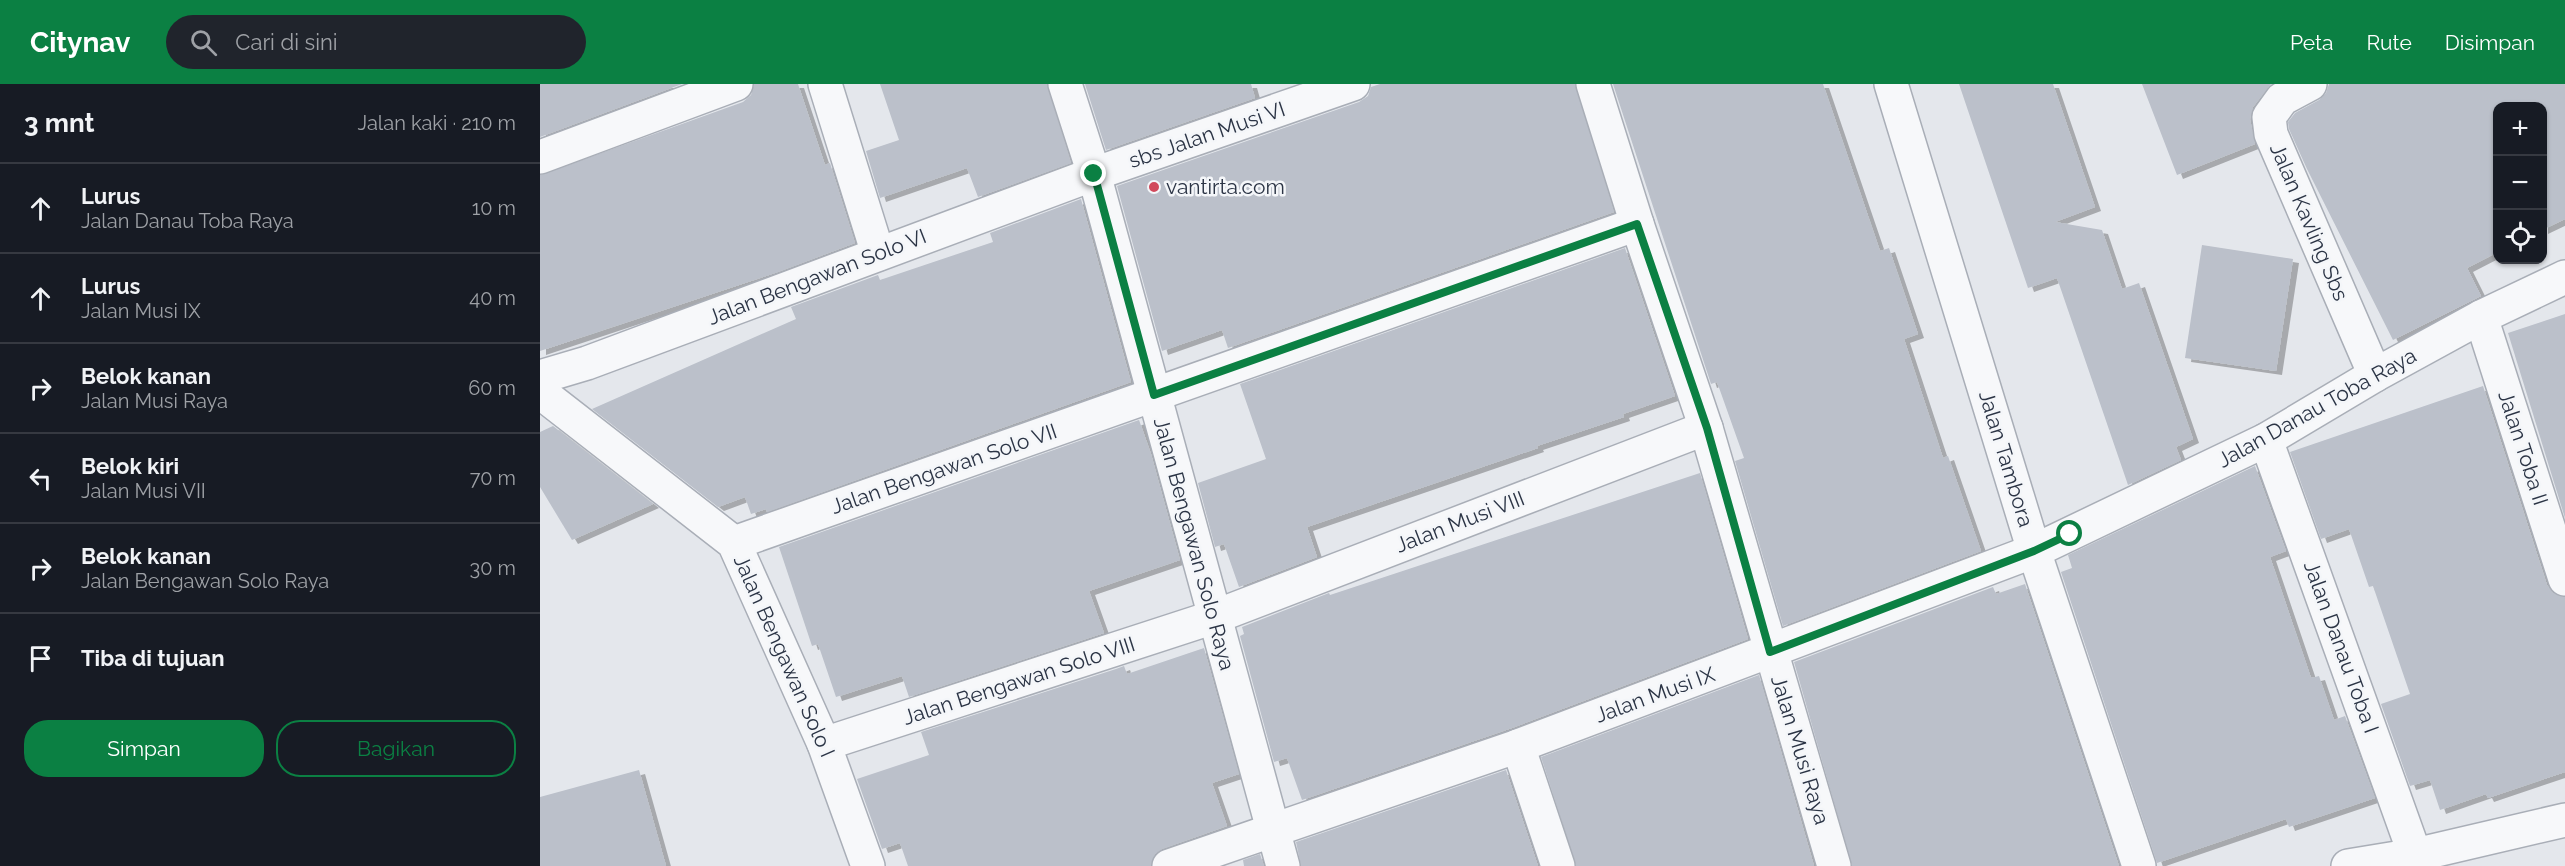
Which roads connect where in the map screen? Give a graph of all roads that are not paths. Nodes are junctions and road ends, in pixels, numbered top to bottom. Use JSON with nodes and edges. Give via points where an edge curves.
{"nodes":[{"id":1,"x":736,"y":84,"type":"edge"},
{"id":2,"x":825,"y":84,"type":"edge"},
{"id":3,"x":1065,"y":84,"type":"edge"},
{"id":4,"x":1353,"y":84,"type":"edge"},
{"id":5,"x":1593,"y":84,"type":"edge"},
{"id":6,"x":1891,"y":84,"type":"edge"},
{"id":7,"x":2310,"y":84,"type":"edge"},
{"id":8,"x":540,"y":158,"type":"edge"},
{"id":9,"x":1094,"y":174,"type":"junction"},
{"id":10,"x":1637,"y":224,"type":"junction"},
{"id":11,"x":878,"y":254,"type":"junction"},
{"id":12,"x":2565,"y":277,"type":"edge"},
{"id":13,"x":2481,"y":317,"type":"junction"},
{"id":14,"x":2375,"y":375,"type":"junction"},
{"id":15,"x":542,"y":394,"type":"edge"},
{"id":16,"x":1154,"y":395,"type":"junction"},
{"id":17,"x":1707,"y":428,"type":"junction"},
{"id":18,"x":2266,"y":440,"type":"junction"},
{"id":19,"x":734,"y":543,"type":"junction"},
{"id":20,"x":2034,"y":551,"type":"junction"},
{"id":21,"x":2565,"y":579,"type":"edge"},
{"id":22,"x":1214,"y":617,"type":"junction"},
{"id":23,"x":1770,"y":652,"type":"junction"},
{"id":24,"x":824,"y":744,"type":"junction"},
{"id":25,"x":1518,"y":746,"type":"junction"},
{"id":26,"x":2565,"y":820,"type":"edge"},
{"id":27,"x":1272,"y":830,"type":"junction"},
{"id":28,"x":2415,"y":855,"type":"junction"},
{"id":29,"x":868,"y":866,"type":"edge"},
{"id":30,"x":1169,"y":866,"type":"edge"},
{"id":31,"x":1283,"y":866,"type":"edge"},
{"id":32,"x":1558,"y":866,"type":"edge"},
{"id":33,"x":1834,"y":866,"type":"edge"},
{"id":34,"x":2139,"y":866,"type":"edge"},
{"id":35,"x":2348,"y":866,"type":"edge"}],
"edges":[{"from":1,"to":8,"type":"street"},
{"from":2,"to":11,"type":"street"},
{"from":3,"to":9,"type":"street","name":"Jalan Bengawan Solo Raya"},
{"from":4,"to":9,"type":"street","name":"sbs Jalan Musi VI"},
{"from":5,"to":10,"type":"street","name":"Jalan Musi Raya"},
{"from":6,"to":20,"type":"street","name":"Jalan Tambora"},
{"from":7,"to":14,"type":"street","name":"Jalan Kavling Sbs","via":[[2282,99],[2269,117],[2271,134]]},
{"from":9,"to":11,"type":"street","name":"Jalan Bengawan Solo VI"},
{"from":9,"to":16,"type":"street","name":"Jalan Bengawan Solo Raya"},
{"from":10,"to":16,"type":"street","name":"Jalan Bengawan Solo VII"},
{"from":10,"to":17,"type":"street","name":"Jalan Musi Raya"},
{"from":11,"to":15,"type":"street","name":"Jalan Bengawan Solo VI","via":[[587,363]]},
{"from":12,"to":13,"type":"street","name":"Jalan Danau Toba Raya"},
{"from":13,"to":14,"type":"street","name":"Jalan Danau Toba Raya"},
{"from":13,"to":21,"type":"street","name":"Jalan Toba II"},
{"from":14,"to":18,"type":"street","name":"Jalan Danau Toba Raya"},
{"from":15,"to":19,"type":"street","name":"Jalan Bengawan Solo I"},
{"from":16,"to":19,"type":"street","name":"Jalan Bengawan Solo VII"},
{"from":16,"to":22,"type":"street","name":"Jalan Bengawan Solo Raya"},
{"from":17,"to":22,"type":"street","name":"Jalan Musi VIII"},
{"from":17,"to":23,"type":"street","name":"Jalan Musi Raya"},
{"from":18,"to":20,"type":"street","name":"Jalan Danau Toba Raya"},
{"from":18,"to":28,"type":"street","name":"Jalan Danau Toba I"},
{"from":19,"to":24,"type":"street","name":"Jalan Bengawan Solo I"},
{"from":20,"to":23,"type":"street","name":"Jalan Musi IX"},
{"from":20,"to":34,"type":"street","name":"Jalan Tambora"},
{"from":22,"to":24,"type":"street","name":"Jalan Bengawan Solo VIII"},
{"from":22,"to":27,"type":"street","name":"Jalan Bengawan Solo Raya"},
{"from":23,"to":25,"type":"street","name":"Jalan Musi IX"},
{"from":23,"to":33,"type":"street","name":"Jalan Musi Raya"},
{"from":24,"to":29,"type":"street","name":"Jalan Bengawan Solo I"},
{"from":25,"to":27,"type":"street","name":"Jalan Musi IX"},
{"from":25,"to":32,"type":"street"},
{"from":26,"to":28,"type":"street"},
{"from":27,"to":30,"type":"street","name":"Jalan Musi IX"},
{"from":27,"to":31,"type":"street","name":"Jalan Bengawan Solo Raya"},
{"from":28,"to":35,"type":"street"}]}
